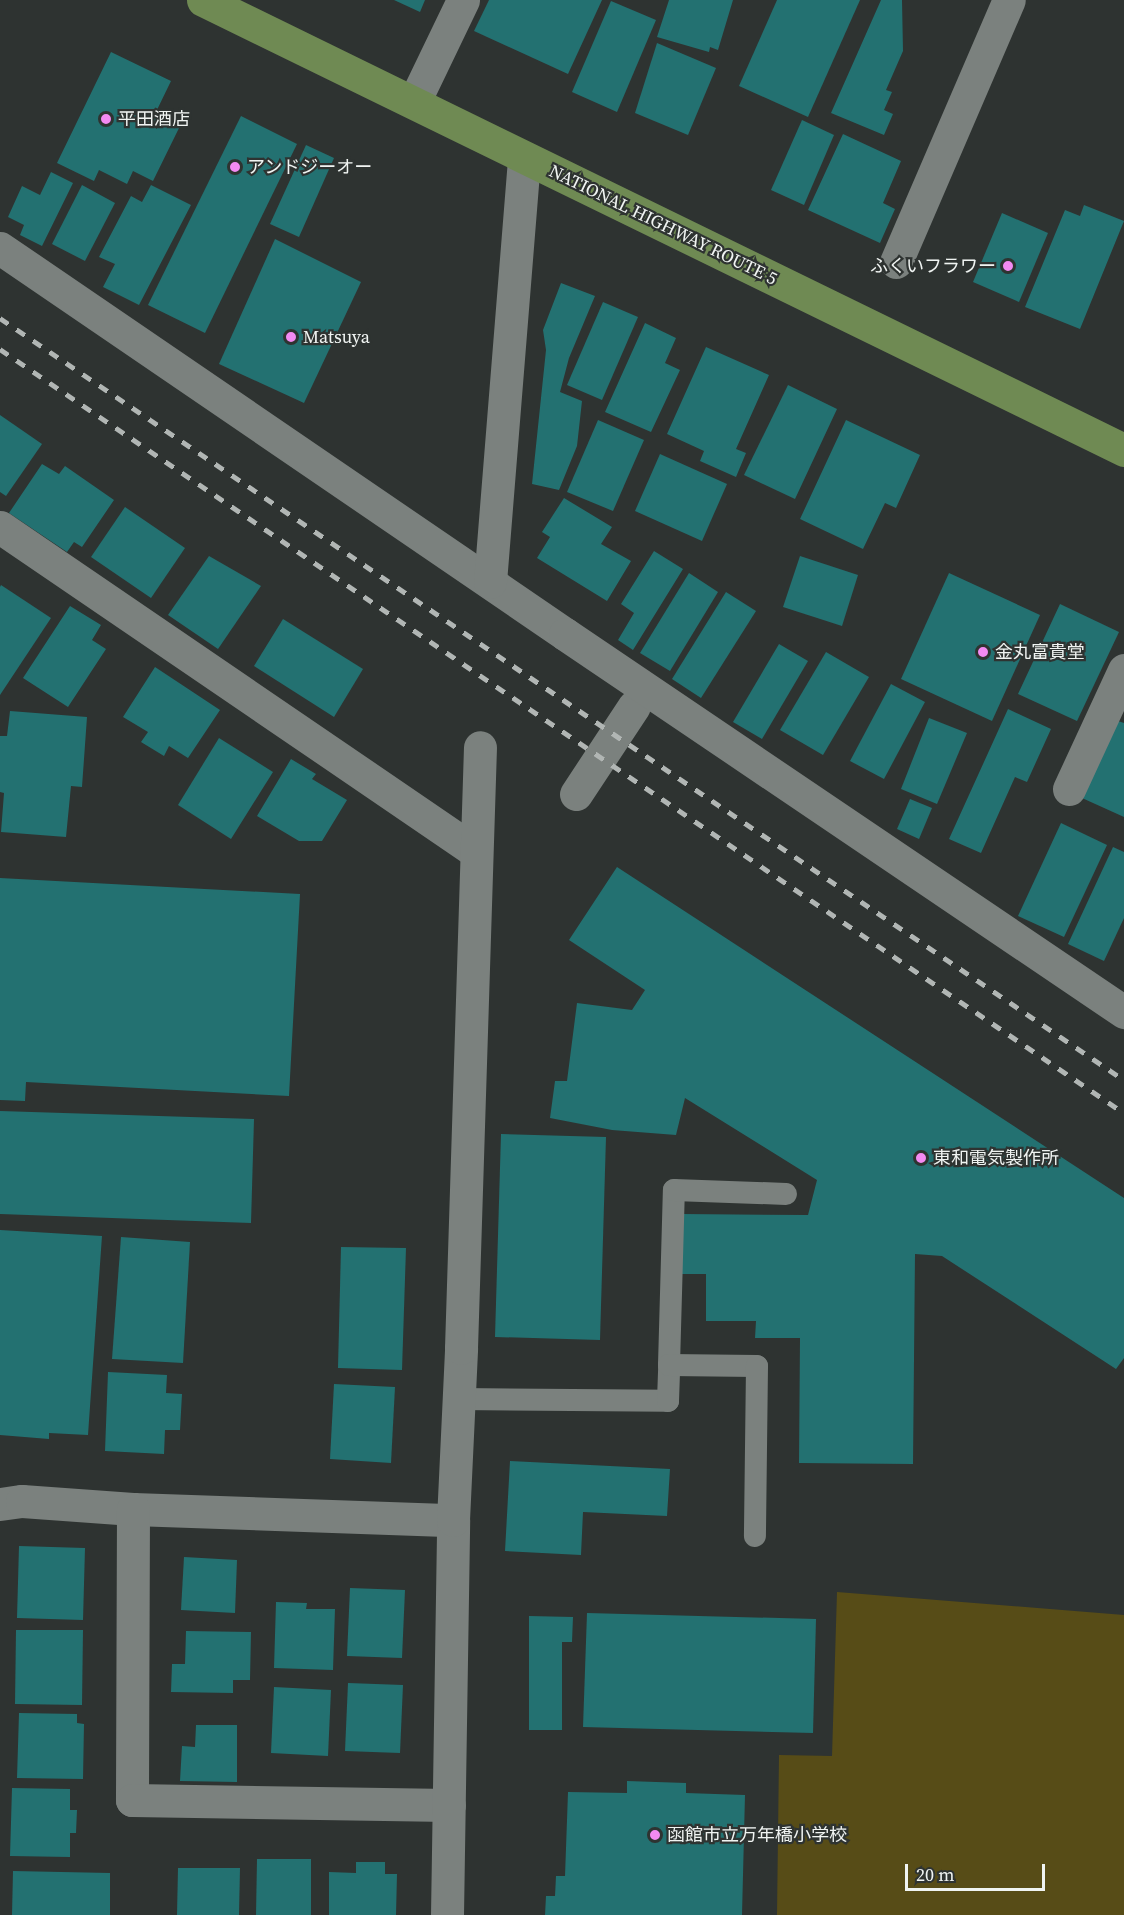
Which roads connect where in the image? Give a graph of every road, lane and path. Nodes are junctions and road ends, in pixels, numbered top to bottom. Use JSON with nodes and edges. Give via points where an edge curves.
{"nodes":[{"id":1,"x":202,"y":0,"type":"edge"},
{"id":2,"x":463,"y":0,"type":"edge"},
{"id":3,"x":1009,"y":0,"type":"edge"},
{"id":4,"x":414,"y":102,"type":"junction"},
{"id":5,"x":524,"y":158,"type":"junction"},
{"id":6,"x":0,"y":248,"type":"edge"},
{"id":7,"x":896,"y":262,"type":"dead end"},
{"id":8,"x":1124,"y":450,"type":"edge"},
{"id":9,"x":0,"y":527,"type":"edge"},
{"id":10,"x":490,"y":582,"type":"junction"},
{"id":11,"x":1124,"y":670,"type":"edge"},
{"id":12,"x":634,"y":706,"type":"dead end"},
{"id":13,"x":480,"y":747,"type":"dead end"},
{"id":14,"x":1069,"y":789,"type":"dead end"},
{"id":15,"x":576,"y":794,"type":"dead end"},
{"id":16,"x":475,"y":851,"type":"junction"},
{"id":17,"x":1124,"y":1012,"type":"edge"},
{"id":18,"x":786,"y":1194,"type":"dead end"},
{"id":19,"x":669,"y":1365,"type":"junction"},
{"id":20,"x":459,"y":1398,"type":"junction"},
{"id":21,"x":0,"y":1504,"type":"edge"},
{"id":22,"x":133,"y":1509,"type":"junction"},
{"id":23,"x":453,"y":1520,"type":"junction"},
{"id":24,"x":755,"y":1536,"type":"dead end"},
{"id":25,"x":449,"y":1805,"type":"junction"},
{"id":26,"x":447,"y":1915,"type":"edge"}],
"edges":[{"from":1,"to":4,"type":"highway","name":"NATIONAL HIGHWAY ROUTE 5"},
{"from":2,"to":4,"type":"street"},
{"from":3,"to":7,"type":"street"},
{"from":4,"to":5,"type":"highway","name":"NATIONAL HIGHWAY ROUTE 5"},
{"from":5,"to":8,"type":"highway","name":"NATIONAL HIGHWAY ROUTE 5"},
{"from":5,"to":10,"type":"street"},
{"from":6,"to":10,"type":"street"},
{"from":9,"to":16,"type":"street"},
{"from":10,"to":17,"type":"street"},
{"from":11,"to":14,"type":"street"},
{"from":12,"to":15,"type":"street"},
{"from":13,"to":16,"type":"street"},
{"from":16,"to":20,"type":"street"},
{"from":18,"to":19,"type":"lane","via":[[674,1190]]},
{"from":19,"to":20,"type":"lane","via":[[668,1401]]},
{"from":19,"to":24,"type":"lane","via":[[757,1366]]},
{"from":20,"to":23,"type":"street"},
{"from":21,"to":22,"type":"street","via":[[22,1501]]},
{"from":22,"to":23,"type":"street"},
{"from":22,"to":25,"type":"street","via":[[132,1800]]},
{"from":23,"to":25,"type":"street"},
{"from":25,"to":26,"type":"street"}]}
